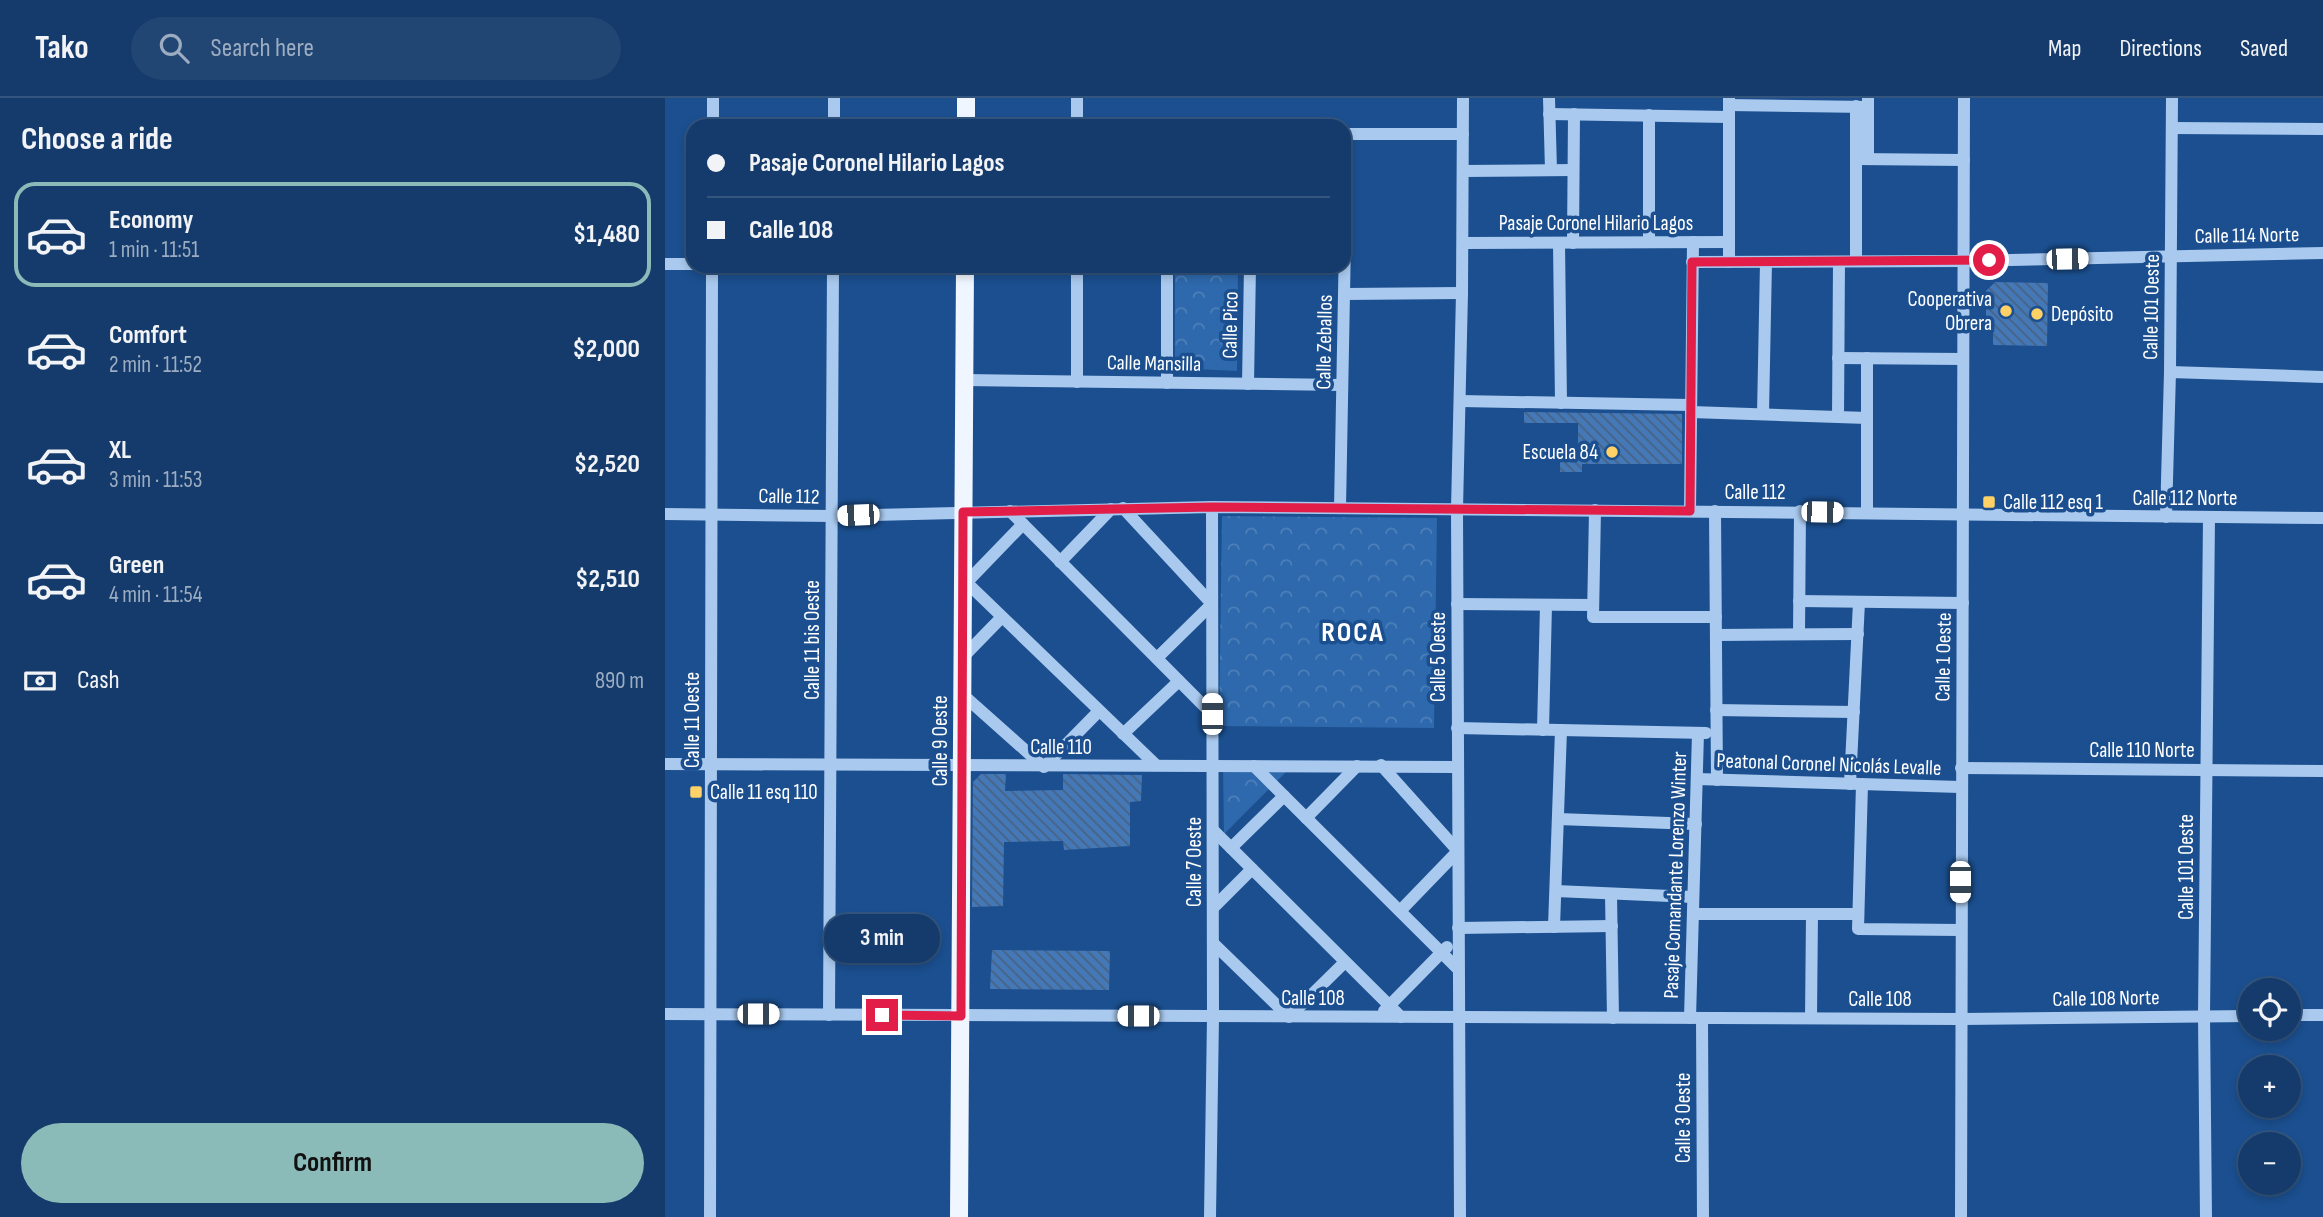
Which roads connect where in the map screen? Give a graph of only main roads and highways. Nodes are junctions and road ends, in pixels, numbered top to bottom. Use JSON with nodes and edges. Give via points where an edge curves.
{"nodes":[{"id":1,"x":966,"y":98,"type":"edge"},
{"id":2,"x":966,"y":119,"type":"edge"},
{"id":3,"x":965,"y":273,"type":"edge"},
{"id":4,"x":959,"y":1217,"type":"edge"}],
"edges":[{"from":1,"to":2,"type":"main road"},
{"from":3,"to":4,"type":"main road","name":"Calle 9 Oeste"}]}
